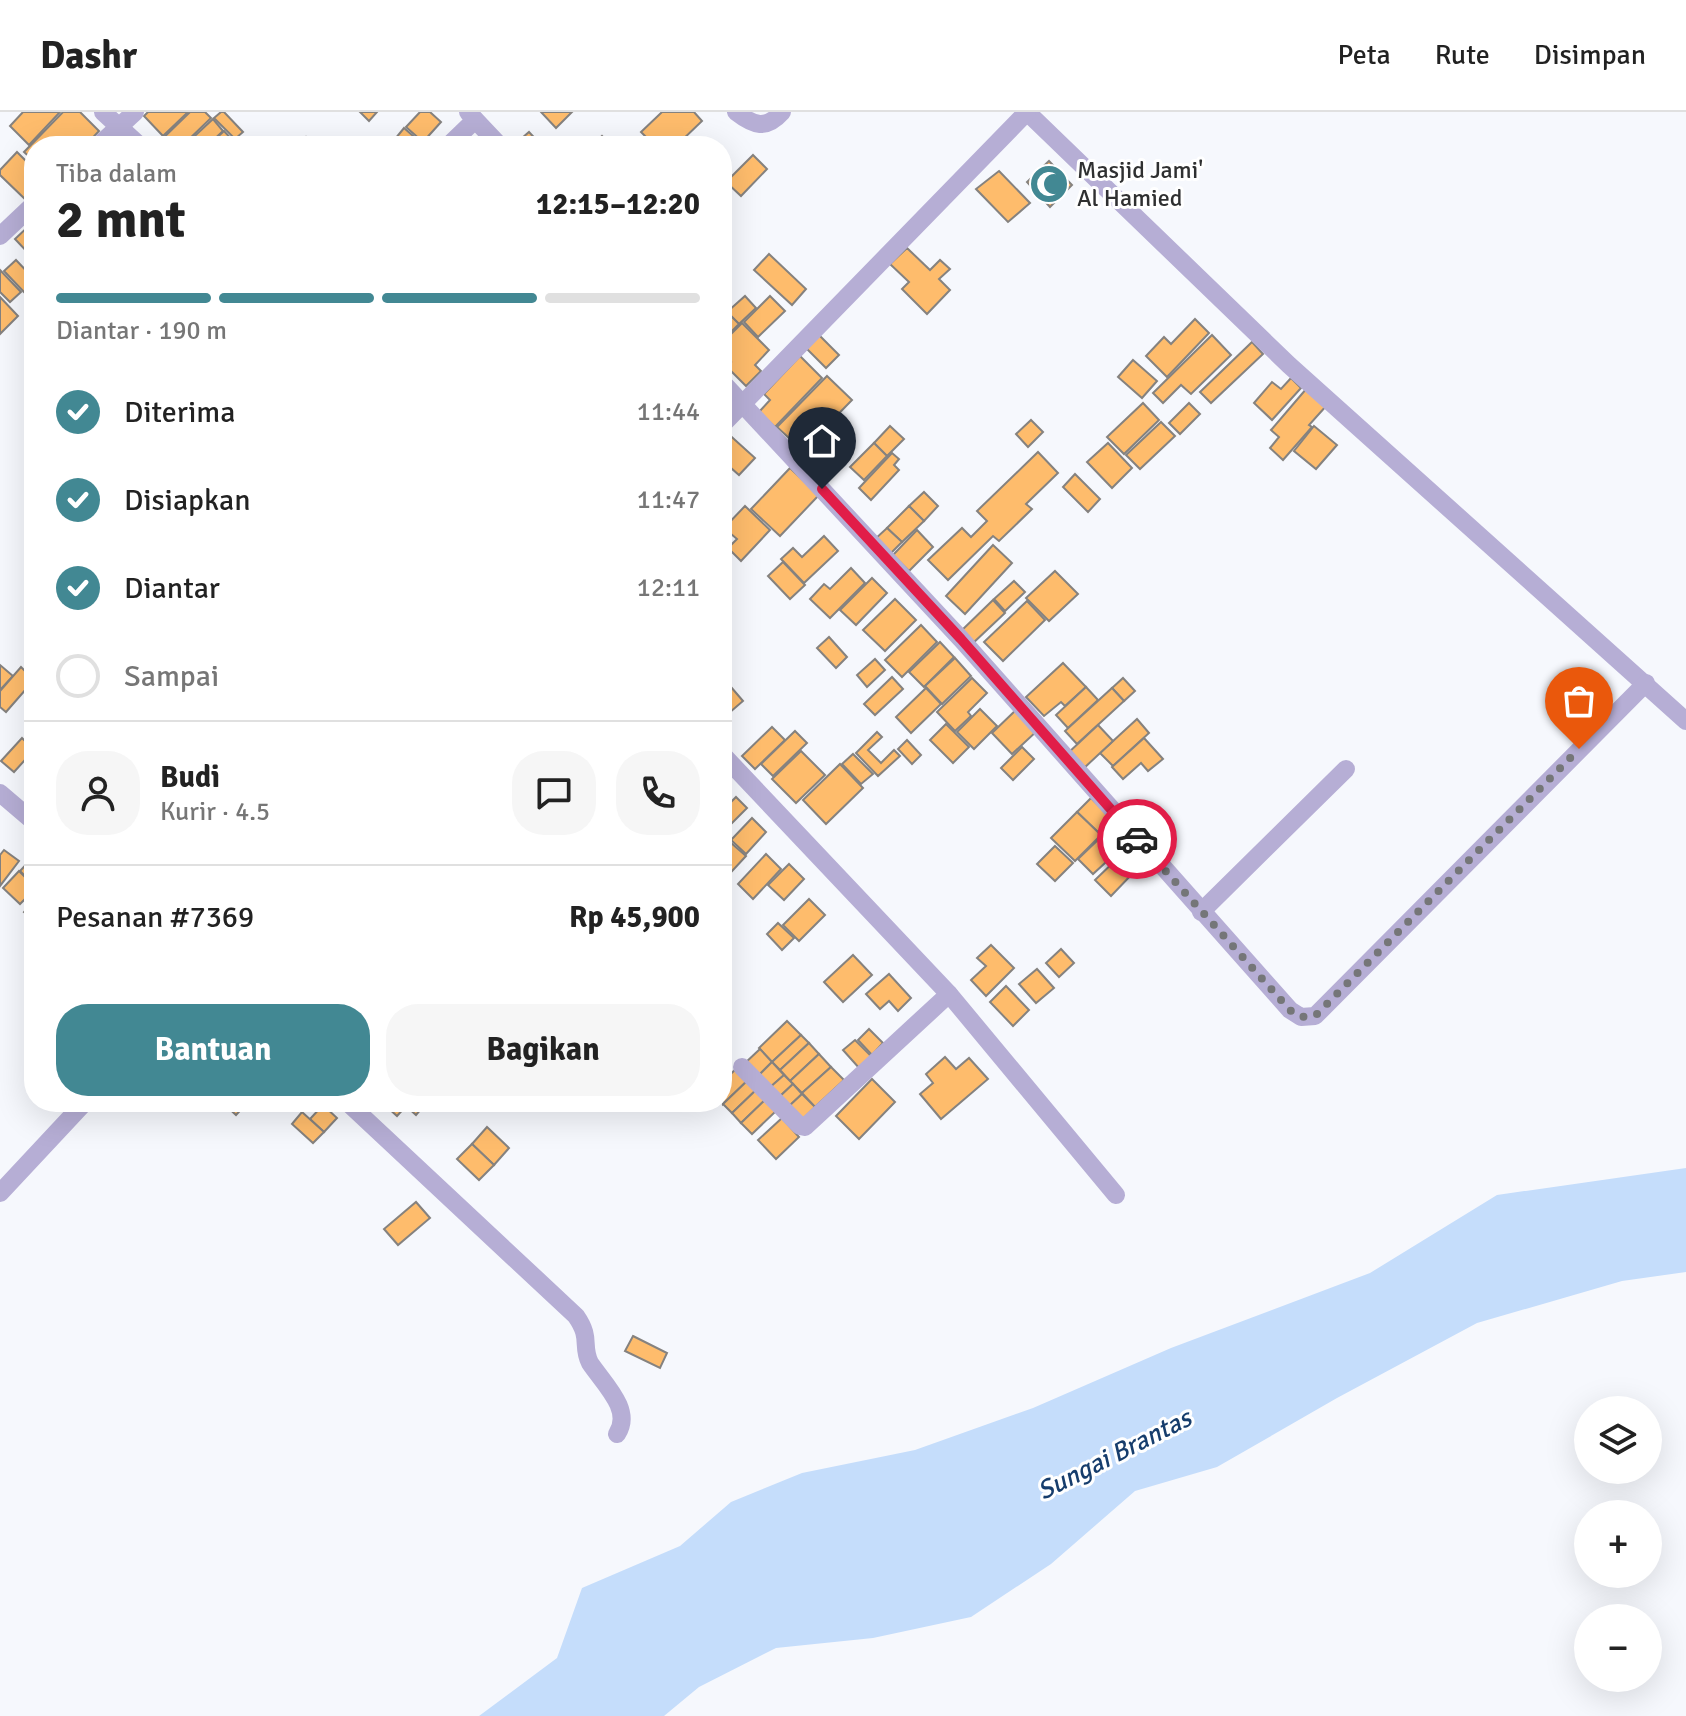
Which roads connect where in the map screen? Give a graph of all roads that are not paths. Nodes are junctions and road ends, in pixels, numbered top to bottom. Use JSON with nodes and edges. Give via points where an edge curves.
{"nodes":[{"id":1,"x":103,"y":112,"type":"edge"},
{"id":2,"x":135,"y":112,"type":"edge"},
{"id":3,"x":736,"y":112,"type":"edge"},
{"id":4,"x":782,"y":112,"type":"edge"},
{"id":5,"x":1027,"y":112,"type":"edge"},
{"id":6,"x":471,"y":116,"type":"edge"},
{"id":7,"x":120,"y":126,"type":"junction"},
{"id":8,"x":109,"y":136,"type":"edge"},
{"id":9,"x":130,"y":136,"type":"edge"},
{"id":10,"x":456,"y":136,"type":"edge"},
{"id":11,"x":490,"y":136,"type":"edge"},
{"id":12,"x":24,"y":213,"type":"edge"},
{"id":13,"x":0,"y":236,"type":"edge"},
{"id":14,"x":732,"y":392,"type":"edge"},
{"id":15,"x":743,"y":404,"type":"junction"},
{"id":16,"x":732,"y":415,"type":"edge"},
{"id":17,"x":1646,"y":683,"type":"junction"},
{"id":18,"x":1686,"y":721,"type":"edge"},
{"id":19,"x":732,"y":765,"type":"edge"},
{"id":20,"x":1346,"y":769,"type":"dead end"},
{"id":21,"x":0,"y":793,"type":"edge"},
{"id":22,"x":24,"y":813,"type":"edge"},
{"id":23,"x":1201,"y":912,"type":"junction"},
{"id":24,"x":949,"y":994,"type":"junction"},
{"id":25,"x":742,"y":1067,"type":"dead end"},
{"id":26,"x":75,"y":1112,"type":"edge"},
{"id":27,"x":358,"y":1112,"type":"edge"},
{"id":28,"x":3,"y":1184,"type":"edge"},
{"id":29,"x":1116,"y":1195,"type":"dead end"},
{"id":30,"x":617,"y":1434,"type":"dead end"}],
"edges":[{"from":1,"to":7,"type":"street"},
{"from":2,"to":7,"type":"street"},
{"from":3,"to":4,"type":"street","via":[[758,126]]},
{"from":5,"to":15,"type":"street"},
{"from":5,"to":17,"type":"street","via":[[1289,365]]},
{"from":6,"to":10,"type":"street"},
{"from":6,"to":11,"type":"street"},
{"from":7,"to":8,"type":"street"},
{"from":7,"to":9,"type":"street"},
{"from":12,"to":13,"type":"street"},
{"from":14,"to":15,"type":"street"},
{"from":15,"to":16,"type":"street"},
{"from":15,"to":23,"type":"street","via":[[961,639]]},
{"from":17,"to":18,"type":"street"},
{"from":17,"to":23,"type":"street","via":[[1315,1016],[1296,1015]]},
{"from":19,"to":24,"type":"street"},
{"from":20,"to":23,"type":"street"},
{"from":21,"to":22,"type":"street"},
{"from":24,"to":25,"type":"street","via":[[805,1127]]},
{"from":24,"to":29,"type":"street"},
{"from":26,"to":28,"type":"street"},
{"from":27,"to":30,"type":"street","via":[[576,1316],[588,1340],[586,1355],[623,1411]]}]}
